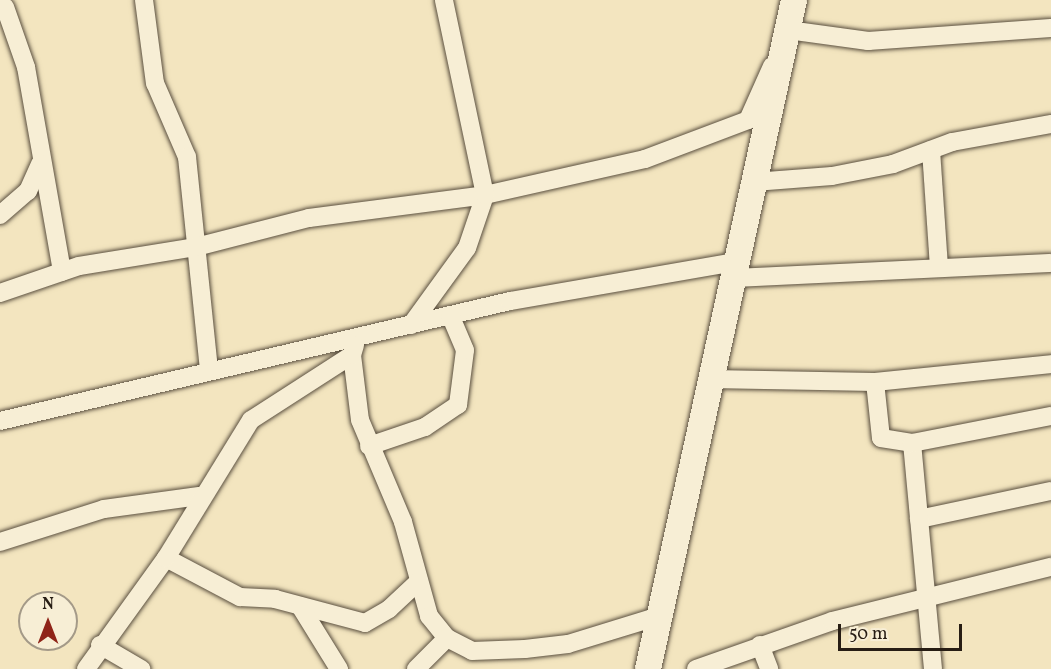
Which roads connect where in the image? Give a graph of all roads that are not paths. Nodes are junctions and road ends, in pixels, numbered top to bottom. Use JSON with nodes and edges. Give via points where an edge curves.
{"nodes":[{"id":1,"x":144,"y":0,"type":"edge"},
{"id":2,"x":444,"y":0,"type":"edge"},
{"id":3,"x":794,"y":0,"type":"edge"},
{"id":4,"x":5,"y":6,"type":"edge"},
{"id":5,"x":1051,"y":28,"type":"edge"},
{"id":6,"x":788,"y":30,"type":"junction"},
{"id":7,"x":1051,"y":124,"type":"edge"},
{"id":8,"x":931,"y":150,"type":"junction"},
{"id":9,"x":40,"y":164,"type":"junction"},
{"id":10,"x":754,"y":182,"type":"junction"},
{"id":11,"x":485,"y":195,"type":"junction"},
{"id":12,"x":0,"y":215,"type":"edge"},
{"id":13,"x":196,"y":247,"type":"junction"},
{"id":14,"x":1051,"y":263,"type":"edge"},
{"id":15,"x":939,"y":268,"type":"junction"},
{"id":16,"x":734,"y":270,"type":"junction"},
{"id":17,"x":62,"y":272,"type":"junction"},
{"id":18,"x":0,"y":293,"type":"edge"},
{"id":19,"x":450,"y":315,"type":"junction"},
{"id":20,"x":411,"y":325,"type":"junction"},
{"id":21,"x":358,"y":336,"type":"junction"},
{"id":22,"x":352,"y":356,"type":"junction"},
{"id":23,"x":1051,"y":364,"type":"edge"},
{"id":24,"x":209,"y":372,"type":"junction"},
{"id":25,"x":710,"y":379,"type":"junction"},
{"id":26,"x":875,"y":382,"type":"junction"},
{"id":27,"x":1051,"y":416,"type":"edge"},
{"id":28,"x":0,"y":421,"type":"edge"},
{"id":29,"x":912,"y":442,"type":"junction"},
{"id":30,"x":369,"y":446,"type":"junction"},
{"id":31,"x":1051,"y":491,"type":"edge"},
{"id":32,"x":200,"y":496,"type":"junction"},
{"id":33,"x":919,"y":519,"type":"junction"},
{"id":34,"x":0,"y":542,"type":"edge"},
{"id":35,"x":166,"y":558,"type":"junction"},
{"id":36,"x":1051,"y":567,"type":"edge"},
{"id":37,"x":418,"y":581,"type":"junction"},
{"id":38,"x":929,"y":599,"type":"junction"},
{"id":39,"x":300,"y":606,"type":"junction"},
{"id":40,"x":659,"y":616,"type":"junction"},
{"id":41,"x":447,"y":638,"type":"junction"},
{"id":42,"x":100,"y":645,"type":"junction"},
{"id":43,"x":760,"y":645,"type":"junction"},
{"id":44,"x":331,"y":666,"type":"edge"},
{"id":45,"x":86,"y":669,"type":"edge"},
{"id":46,"x":141,"y":669,"type":"edge"},
{"id":47,"x":416,"y":669,"type":"edge"},
{"id":48,"x":648,"y":669,"type":"edge"},
{"id":49,"x":696,"y":669,"type":"edge"},
{"id":50,"x":769,"y":669,"type":"edge"},
{"id":51,"x":933,"y":669,"type":"edge"}],
"edges":[{"from":1,"to":13,"type":"street","via":[[155,83],[187,157]]},
{"from":2,"to":11,"type":"street"},
{"from":3,"to":6,"type":"street"},
{"from":4,"to":9,"type":"street","via":[[26,67]]},
{"from":5,"to":6,"type":"street","via":[[868,41]]},
{"from":6,"to":10,"type":"street"},
{"from":6,"to":11,"type":"street","via":[[748,120],[605,170]]},
{"from":7,"to":8,"type":"street"},
{"from":8,"to":10,"type":"street","via":[[893,164],[832,176]]},
{"from":8,"to":15,"type":"street"},
{"from":9,"to":12,"type":"street","via":[[28,191]]},
{"from":9,"to":17,"type":"street"},
{"from":10,"to":16,"type":"street"},
{"from":11,"to":13,"type":"street","via":[[309,218]]},
{"from":11,"to":20,"type":"street","via":[[467,248]]},
{"from":13,"to":17,"type":"street"},
{"from":13,"to":24,"type":"street"},
{"from":14,"to":15,"type":"street"},
{"from":15,"to":16,"type":"street"},
{"from":16,"to":19,"type":"street"},
{"from":16,"to":25,"type":"street"},
{"from":17,"to":18,"type":"street"},
{"from":19,"to":20,"type":"street"},
{"from":19,"to":30,"type":"street","via":[[465,350],[458,405],[424,427]]},
{"from":20,"to":21,"type":"street"},
{"from":21,"to":22,"type":"street"},
{"from":21,"to":24,"type":"street"},
{"from":22,"to":30,"type":"street","via":[[360,420]]},
{"from":22,"to":32,"type":"street","via":[[251,420]]},
{"from":23,"to":26,"type":"street"},
{"from":24,"to":28,"type":"street"},
{"from":25,"to":26,"type":"street"},
{"from":25,"to":40,"type":"street"},
{"from":26,"to":29,"type":"street","via":[[881,438]]},
{"from":27,"to":29,"type":"street"},
{"from":29,"to":33,"type":"street"},
{"from":30,"to":37,"type":"street","via":[[403,522]]},
{"from":31,"to":33,"type":"street"},
{"from":32,"to":34,"type":"street","via":[[104,509]]},
{"from":32,"to":35,"type":"street"},
{"from":33,"to":38,"type":"street"},
{"from":35,"to":39,"type":"street","via":[[240,597]]},
{"from":35,"to":42,"type":"street"},
{"from":36,"to":38,"type":"street"},
{"from":37,"to":39,"type":"street","via":[[389,609],[365,623]]},
{"from":37,"to":41,"type":"street","via":[[429,616]]},
{"from":38,"to":43,"type":"street"},
{"from":38,"to":51,"type":"street"},
{"from":39,"to":44,"type":"street"},
{"from":40,"to":41,"type":"street","via":[[568,644],[536,648],[472,651]]},
{"from":40,"to":48,"type":"street"},
{"from":41,"to":47,"type":"street"},
{"from":42,"to":45,"type":"street"},
{"from":42,"to":46,"type":"street"},
{"from":43,"to":49,"type":"street"},
{"from":43,"to":50,"type":"street"}]}
